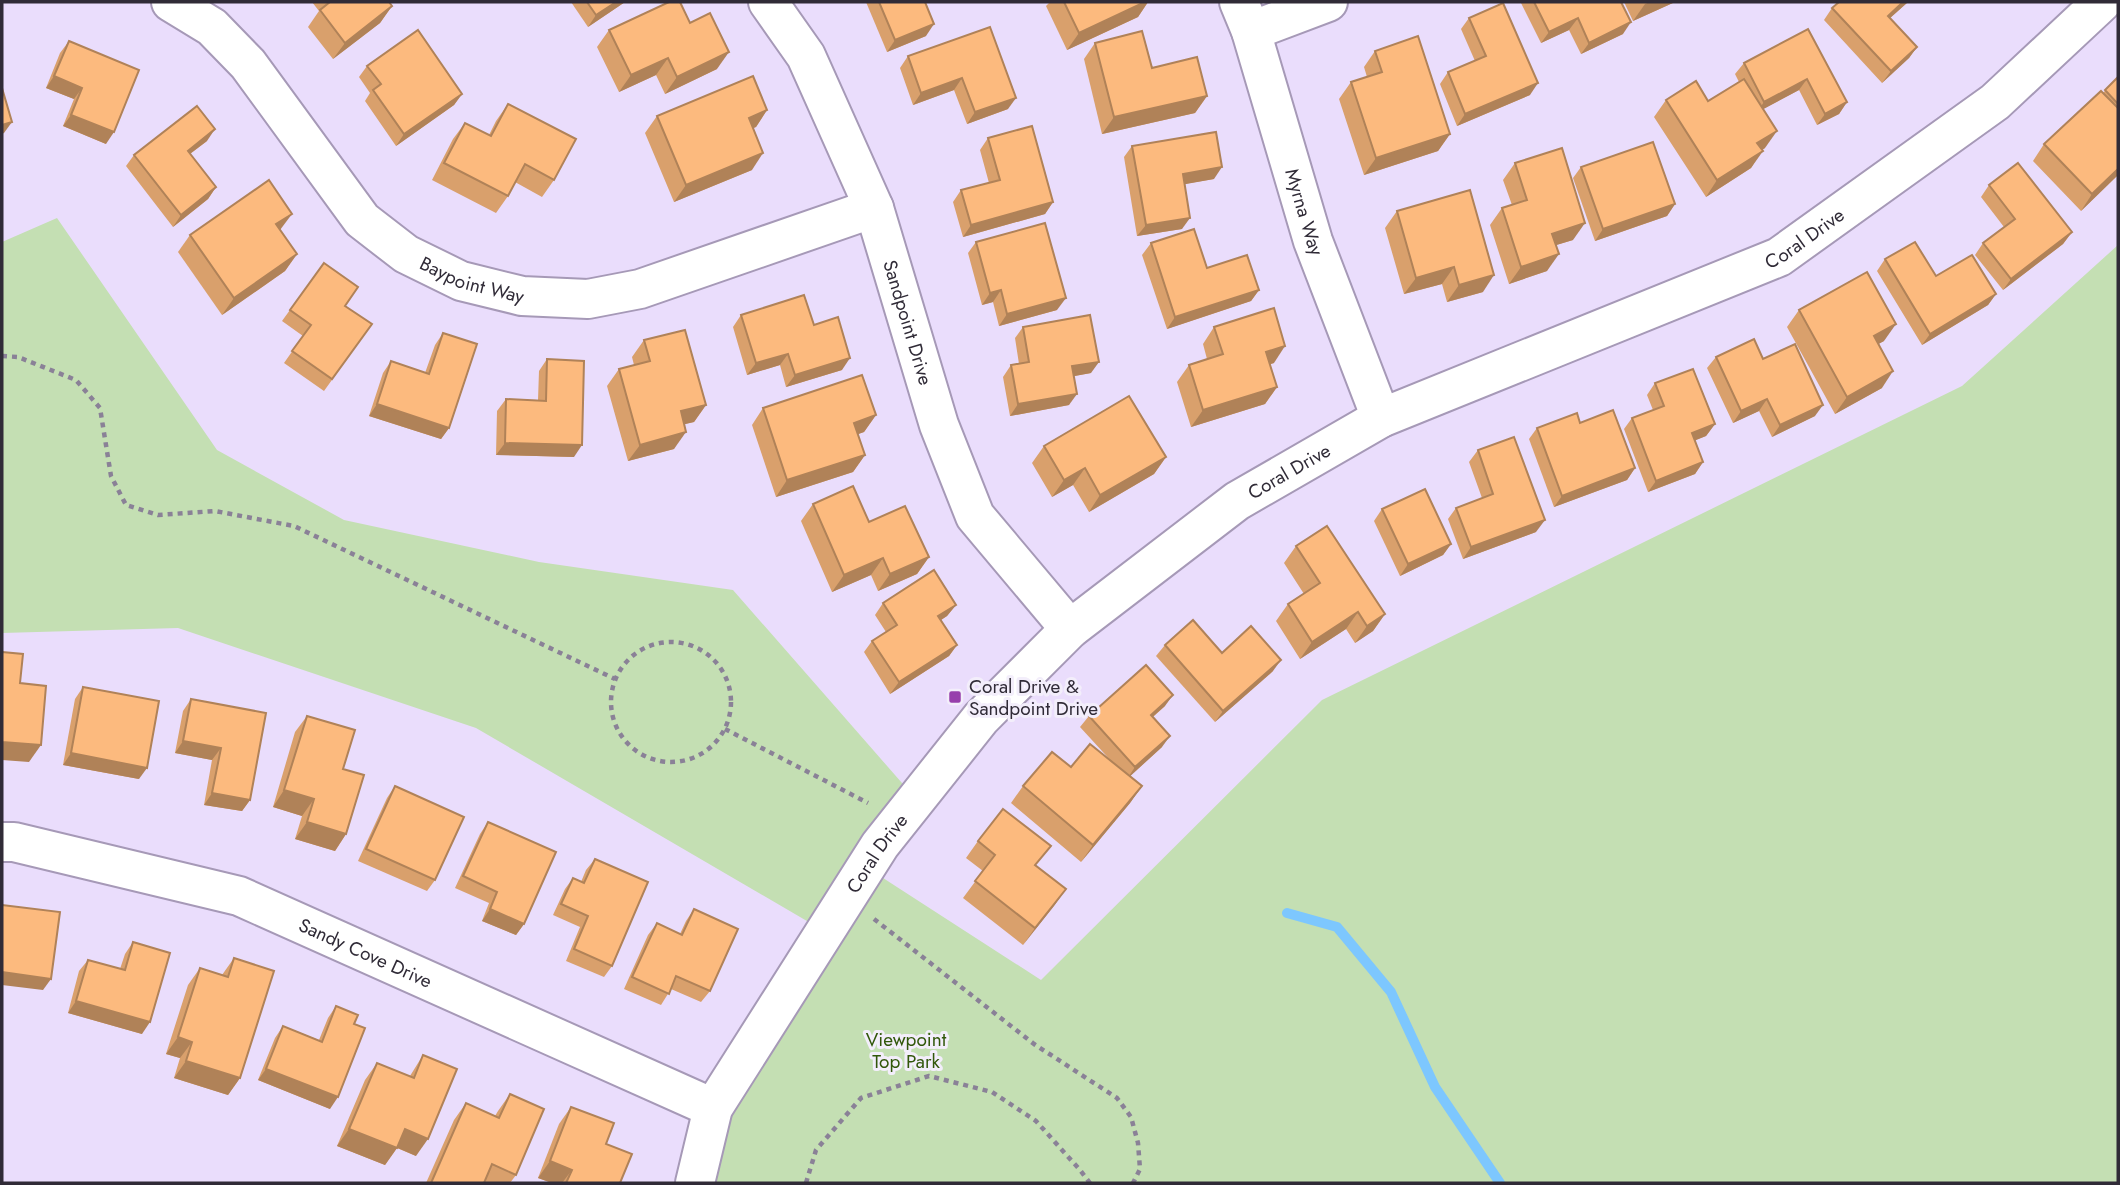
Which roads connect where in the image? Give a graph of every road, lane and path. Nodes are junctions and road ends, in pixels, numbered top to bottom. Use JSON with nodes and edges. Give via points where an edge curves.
{"nodes":[{"id":1,"x":171,"y":2,"type":"edge"},
{"id":2,"x":768,"y":2,"type":"edge"},
{"id":3,"x":1328,"y":2,"type":"edge"},
{"id":4,"x":2102,"y":2,"type":"edge"},
{"id":5,"x":1245,"y":17,"type":"edge"},
{"id":6,"x":874,"y":208,"type":"junction"},
{"id":7,"x":2,"y":356,"type":"edge"},
{"id":8,"x":1381,"y":418,"type":"junction"},
{"id":9,"x":1070,"y":629,"type":"junction"},
{"id":10,"x":615,"y":679,"type":"junction"},
{"id":11,"x":725,"y":729,"type":"junction"},
{"id":12,"x":900,"y":819,"type":"junction"},
{"id":13,"x":2,"y":842,"type":"edge"},
{"id":14,"x":846,"y":898,"type":"junction"},
{"id":15,"x":713,"y":1108,"type":"junction"},
{"id":16,"x":695,"y":1183,"type":"edge"},
{"id":17,"x":806,"y":1183,"type":"edge"},
{"id":18,"x":1090,"y":1183,"type":"edge"},
{"id":19,"x":1133,"y":1183,"type":"edge"}],
"edges":[{"from":1,"to":6,"type":"street","name":"Baypoint Way","via":[[212,27],[248,64],[362,220],[405,254],[461,281],[522,296],[588,299],[640,289]]},
{"from":2,"to":6,"type":"street","name":"Sandpoint Drive","via":[[806,56]]},
{"from":3,"to":5,"type":"street"},
{"from":4,"to":8,"type":"street","name":"Coral Drive","via":[[1995,102],[1779,257]]},
{"from":5,"to":8,"type":"street","name":"Myrna Way","via":[[1313,241]]},
{"from":6,"to":9,"type":"street","name":"Sandpoint Drive","via":[[939,425],[975,516]]},
{"from":7,"to":10,"type":"path","via":[[18,357],[76,380],[100,408],[111,476],[127,505],[158,515],[215,511],[294,526]]},
{"from":8,"to":9,"type":"street","name":"Coral Drive","via":[[1237,501]]},
{"from":9,"to":12,"type":"street","name":"Coral Drive","via":[[981,718]]},
{"from":10,"to":11,"type":"path","via":[[610,699],[617,729],[637,752],[655,761],[696,757],[713,746]]},
{"from":10,"to":11,"type":"path","via":[[625,662],[640,650],[658,643],[696,647],[724,673],[731,701]]},
{"from":11,"to":12,"type":"path"},
{"from":12,"to":14,"type":"street","name":"Coral Drive"},
{"from":13,"to":15,"type":"street","name":"Sandy Cove Drive","via":[[239,896]]},
{"from":14,"to":15,"type":"street","name":"Coral Drive"},
{"from":14,"to":19,"type":"path","via":[[1034,1044],[1117,1098],[1131,1117],[1138,1143],[1140,1169]]},
{"from":15,"to":16,"type":"street","name":"Coral Drive"},
{"from":17,"to":18,"type":"path","via":[[816,1150],[862,1098],[929,1076],[992,1092],[1036,1121]]}]}
